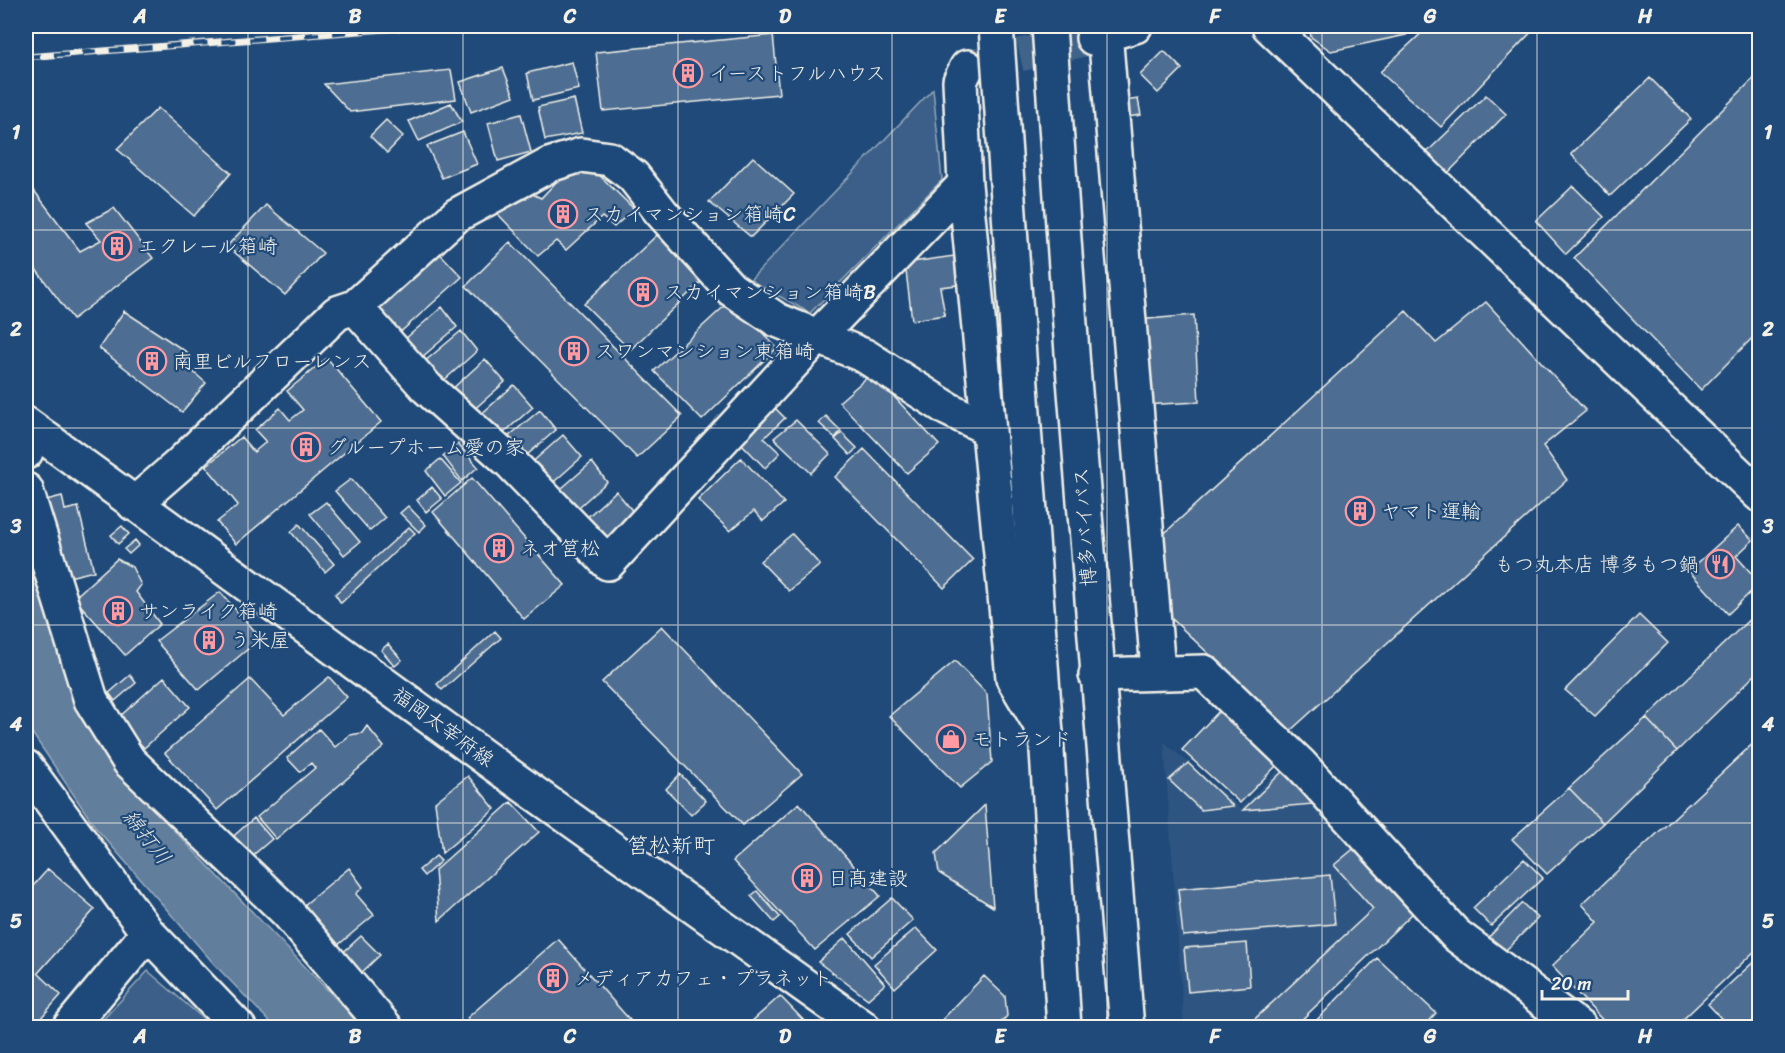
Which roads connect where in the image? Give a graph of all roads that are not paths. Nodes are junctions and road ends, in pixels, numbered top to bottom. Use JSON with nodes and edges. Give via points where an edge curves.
{"nodes":[{"id":1,"x":996,"y":26,"type":"edge"},
{"id":2,"x":1049,"y":26,"type":"edge"},
{"id":3,"x":1269,"y":26,"type":"edge"},
{"id":4,"x":1111,"y":32,"type":"edge"},
{"id":5,"x":967,"y":67,"type":"dead end"},
{"id":6,"x":965,"y":184,"type":"junction"},
{"id":7,"x":355,"y":307,"type":"junction"},
{"id":8,"x":818,"y":336,"type":"junction"},
{"id":9,"x":988,"y":429,"type":"junction"},
{"id":10,"x":28,"y":435,"type":"edge"},
{"id":11,"x":26,"y":490,"type":"edge"},
{"id":12,"x":1760,"y":495,"type":"edge"},
{"id":13,"x":134,"y":504,"type":"junction"},
{"id":14,"x":1158,"y":671,"type":"junction"},
{"id":15,"x":1096,"y":675,"type":"junction"},
{"id":16,"x":1046,"y":734,"type":"junction"},
{"id":17,"x":26,"y":767,"type":"edge"},
{"id":18,"x":148,"y":933,"type":"junction"},
{"id":19,"x":69,"y":1028,"type":"edge"},
{"id":20,"x":239,"y":1028,"type":"edge"},
{"id":21,"x":386,"y":1028,"type":"edge"},
{"id":22,"x":864,"y":1028,"type":"edge"},
{"id":23,"x":1064,"y":1028,"type":"edge"},
{"id":24,"x":1127,"y":1028,"type":"edge"},
{"id":25,"x":1580,"y":1028,"type":"edge"}],
"edges":[{"from":1,"to":16,"type":"main road","bridge":true},
{"from":2,"to":15,"type":"main road","name":"博多バイパス","bridge":true},
{"from":3,"to":12,"type":"main road"},
{"from":4,"to":14,"type":"main road"},
{"from":5,"to":6,"type":"main road","via":[[960,81]]},
{"from":6,"to":8,"type":"main road"},
{"from":6,"to":9,"type":"main road"},
{"from":7,"to":8,"type":"main road","via":[[457,215],[549,165],[582,155],[610,159],[633,176],[731,289],[777,320]]},
{"from":7,"to":8,"type":"main road","via":[[427,388],[510,462],[608,563]]},
{"from":7,"to":13,"type":"main road","via":[[336,313]]},
{"from":8,"to":9,"type":"main road","via":[[865,356],[948,409]]},
{"from":9,"to":16,"type":"main road","via":[[1013,678]]},
{"from":10,"to":13,"type":"main road","name":"福岡太宰府線"},
{"from":11,"to":21,"type":"main road","via":[[91,700],[129,761],[287,912]]},
{"from":13,"to":22,"type":"main road","name":"福岡太宰府線"},
{"from":14,"to":15,"type":"main road"},
{"from":14,"to":25,"type":"main road","via":[[1204,672],[1301,765],[1456,935]]},
{"from":15,"to":24,"type":"main road","name":"博多バイパス"},
{"from":16,"to":23,"type":"main road"},
{"from":17,"to":18,"type":"main road"},
{"from":18,"to":19,"type":"main road"},
{"from":18,"to":20,"type":"main road"}]}
